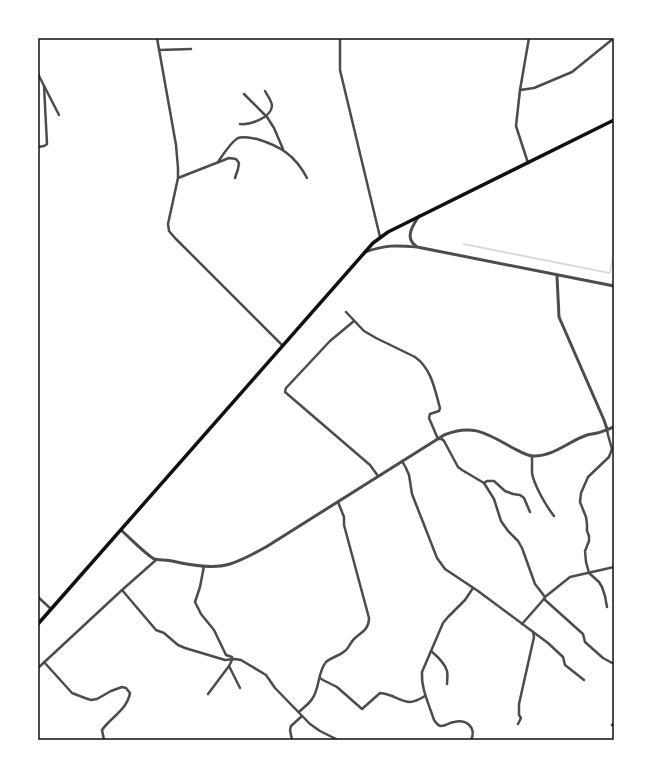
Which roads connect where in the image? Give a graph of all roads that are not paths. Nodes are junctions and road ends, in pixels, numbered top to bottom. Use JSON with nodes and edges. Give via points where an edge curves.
{"nodes":[{"id":1,"x":157,"y":38,"type":"edge"},
{"id":2,"x":340,"y":38,"type":"edge"},
{"id":3,"x":529,"y":38,"type":"edge"},
{"id":4,"x":614,"y":38,"type":"edge"},
{"id":5,"x":191,"y":49,"type":"dead end"},
{"id":6,"x":159,"y":50,"type":"junction"},
{"id":7,"x":38,"y":74,"type":"edge"},
{"id":8,"x":44,"y":86,"type":"junction"},
{"id":9,"x":520,"y":90,"type":"junction"},
{"id":10,"x":265,"y":91,"type":"dead end"},
{"id":11,"x":244,"y":94,"type":"dead end"},
{"id":12,"x":59,"y":115,"type":"dead end"},
{"id":13,"x":266,"y":116,"type":"junction"},
{"id":14,"x":614,"y":120,"type":"edge"},
{"id":15,"x":240,"y":124,"type":"dead end"},
{"id":16,"x":38,"y":147,"type":"edge"},
{"id":17,"x":284,"y":150,"type":"junction"},
{"id":18,"x":218,"y":162,"type":"junction"},
{"id":19,"x":528,"y":163,"type":"junction"},
{"id":20,"x":178,"y":178,"type":"junction"},
{"id":21,"x":235,"y":178,"type":"dead end"},
{"id":22,"x":307,"y":178,"type":"dead end"},
{"id":23,"x":419,"y":216,"type":"junction"},
{"id":24,"x":380,"y":237,"type":"junction"},
{"id":25,"x":417,"y":247,"type":"junction"},
{"id":26,"x":365,"y":252,"type":"junction"},
{"id":27,"x":557,"y":276,"type":"junction"},
{"id":28,"x":614,"y":286,"type":"edge"},
{"id":29,"x":346,"y":312,"type":"dead end"},
{"id":30,"x":354,"y":321,"type":"junction"},
{"id":31,"x":283,"y":346,"type":"junction"},
{"id":32,"x":614,"y":427,"type":"edge"},
{"id":33,"x":607,"y":429,"type":"junction"},
{"id":34,"x":438,"y":439,"type":"junction"},
{"id":35,"x":613,"y":448,"type":"edge"},
{"id":36,"x":532,"y":456,"type":"junction"},
{"id":37,"x":402,"y":461,"type":"junction"},
{"id":38,"x":378,"y":476,"type":"junction"},
{"id":39,"x":484,"y":483,"type":"junction"},
{"id":40,"x":338,"y":502,"type":"junction"},
{"id":41,"x":530,"y":512,"type":"dead end"},
{"id":42,"x":554,"y":516,"type":"dead end"},
{"id":43,"x":121,"y":530,"type":"junction"},
{"id":44,"x":156,"y":560,"type":"junction"},
{"id":45,"x":204,"y":565,"type":"junction"},
{"id":46,"x":614,"y":567,"type":"edge"},
{"id":47,"x":589,"y":573,"type":"junction"},
{"id":48,"x":473,"y":588,"type":"junction"},
{"id":49,"x":122,"y":590,"type":"junction"},
{"id":50,"x":38,"y":597,"type":"edge"},
{"id":51,"x":545,"y":598,"type":"junction"},
{"id":52,"x":607,"y":607,"type":"dead end"},
{"id":53,"x":51,"y":609,"type":"junction"},
{"id":54,"x":38,"y":624,"type":"edge"},
{"id":55,"x":522,"y":624,"type":"junction"},
{"id":56,"x":533,"y":631,"type":"junction"},
{"id":57,"x":431,"y":651,"type":"junction"},
{"id":58,"x":232,"y":660,"type":"junction"},
{"id":59,"x":44,"y":662,"type":"junction"},
{"id":60,"x":614,"y":664,"type":"edge"},
{"id":61,"x":228,"y":666,"type":"junction"},
{"id":62,"x":38,"y":668,"type":"edge"},
{"id":63,"x":319,"y":677,"type":"junction"},
{"id":64,"x":584,"y":680,"type":"dead end"},
{"id":65,"x":446,"y":684,"type":"dead end"},
{"id":66,"x":240,"y":688,"type":"dead end"},
{"id":67,"x":208,"y":694,"type":"dead end"},
{"id":68,"x":425,"y":696,"type":"junction"},
{"id":69,"x":299,"y":712,"type":"junction"},
{"id":70,"x":302,"y":716,"type":"junction"},
{"id":71,"x":518,"y":724,"type":"dead end"},
{"id":72,"x":104,"y":740,"type":"edge"},
{"id":73,"x":292,"y":740,"type":"edge"},
{"id":74,"x":338,"y":740,"type":"edge"},
{"id":75,"x":471,"y":740,"type":"edge"}],
"edges":[{"from":1,"to":6,"type":"street"},
{"from":2,"to":24,"type":"street","via":[[340,70]]},
{"from":3,"to":9,"type":"street"},
{"from":4,"to":9,"type":"street","via":[[572,72],[534,88]]},
{"from":5,"to":6,"type":"street"},
{"from":6,"to":20,"type":"street","via":[[176,145]]},
{"from":7,"to":8,"type":"street"},
{"from":8,"to":12,"type":"street"},
{"from":8,"to":16,"type":"street","via":[[47,144]]},
{"from":9,"to":19,"type":"street","via":[[516,126]]},
{"from":10,"to":13,"type":"street","via":[[272,103]]},
{"from":11,"to":13,"type":"street"},
{"from":13,"to":15,"type":"street","via":[[247,124]]},
{"from":13,"to":17,"type":"street"},
{"from":14,"to":19,"type":"main road"},
{"from":17,"to":18,"type":"street","via":[[268,142],[242,137],[236,140]]},
{"from":17,"to":22,"type":"street"},
{"from":18,"to":20,"type":"street"},
{"from":18,"to":21,"type":"street","via":[[229,158],[236,159],[239,163]]},
{"from":19,"to":23,"type":"main road"},
{"from":20,"to":31,"type":"street","via":[[168,224],[170,231]]},
{"from":23,"to":24,"type":"main road"},
{"from":23,"to":25,"type":"street","via":[[410,235]]},
{"from":24,"to":26,"type":"main road"},
{"from":25,"to":26,"type":"street","via":[[385,246]]},
{"from":25,"to":27,"type":"street"},
{"from":26,"to":31,"type":"main road"},
{"from":27,"to":28,"type":"street"},
{"from":27,"to":33,"type":"street","via":[[559,317]]},
{"from":29,"to":30,"type":"street"},
{"from":30,"to":34,"type":"street","via":[[364,331],[415,357],[427,369],[440,408],[439,411],[430,414],[429,418]]},
{"from":30,"to":38,"type":"street","via":[[330,341],[285,392],[370,465]]},
{"from":31,"to":43,"type":"main road"},
{"from":32,"to":33,"type":"street"},
{"from":33,"to":35,"type":"street"},
{"from":33,"to":36,"type":"street","via":[[549,453]]},
{"from":34,"to":36,"type":"street","via":[[448,433],[471,430],[487,434]]},
{"from":34,"to":37,"type":"street"},
{"from":34,"to":39,"type":"street","via":[[444,441],[458,467]]},
{"from":35,"to":47,"type":"street","via":[[609,457],[588,477],[580,498],[589,536],[585,551]]},
{"from":36,"to":42,"type":"street","via":[[534,478]]},
{"from":37,"to":38,"type":"street"},
{"from":37,"to":48,"type":"street","via":[[437,558],[445,569]]},
{"from":38,"to":40,"type":"street"},
{"from":39,"to":41,"type":"street","via":[[494,481],[505,491],[520,495]]},
{"from":39,"to":51,"type":"street","via":[[494,499],[501,521],[522,548],[535,584]]},
{"from":40,"to":45,"type":"street","via":[[247,558],[218,566]]},
{"from":40,"to":63,"type":"street","via":[[344,517],[369,623],[344,652],[330,658]]},
{"from":43,"to":44,"type":"street"},
{"from":43,"to":53,"type":"main road"},
{"from":44,"to":45,"type":"street"},
{"from":44,"to":49,"type":"street"},
{"from":45,"to":58,"type":"street","via":[[195,602],[214,630],[226,655],[232,657]]},
{"from":46,"to":47,"type":"street"},
{"from":47,"to":51,"type":"street","via":[[570,577]]},
{"from":47,"to":52,"type":"street","via":[[599,582],[606,596]]},
{"from":48,"to":55,"type":"street"},
{"from":48,"to":57,"type":"street","via":[[443,624]]},
{"from":49,"to":58,"type":"street","via":[[156,630],[164,633],[178,645]]},
{"from":49,"to":59,"type":"street"},
{"from":50,"to":53,"type":"street"},
{"from":51,"to":55,"type":"street"},
{"from":51,"to":60,"type":"street","via":[[583,634],[585,642]]},
{"from":53,"to":54,"type":"main road"},
{"from":55,"to":56,"type":"street"},
{"from":56,"to":64,"type":"street","via":[[563,658],[565,665]]},
{"from":56,"to":71,"type":"street","via":[[534,637],[519,704]]},
{"from":57,"to":65,"type":"street","via":[[446,667]]},
{"from":57,"to":68,"type":"street","via":[[422,672]]},
{"from":58,"to":61,"type":"street"},
{"from":58,"to":69,"type":"street","via":[[241,660],[266,675]]},
{"from":59,"to":62,"type":"street"},
{"from":59,"to":72,"type":"street","via":[[72,693],[91,700],[122,687],[129,690],[129,698],[102,730]]},
{"from":61,"to":66,"type":"street"},
{"from":61,"to":67,"type":"street"},
{"from":63,"to":68,"type":"street","via":[[336,687],[362,709],[380,693],[406,703]]},
{"from":63,"to":69,"type":"street","via":[[313,699]]},
{"from":68,"to":75,"type":"street","via":[[436,723],[443,726],[454,721],[462,721],[472,728]]},
{"from":69,"to":70,"type":"street"},
{"from":70,"to":73,"type":"street","via":[[291,726]]},
{"from":70,"to":74,"type":"street","via":[[314,727]]}]}
